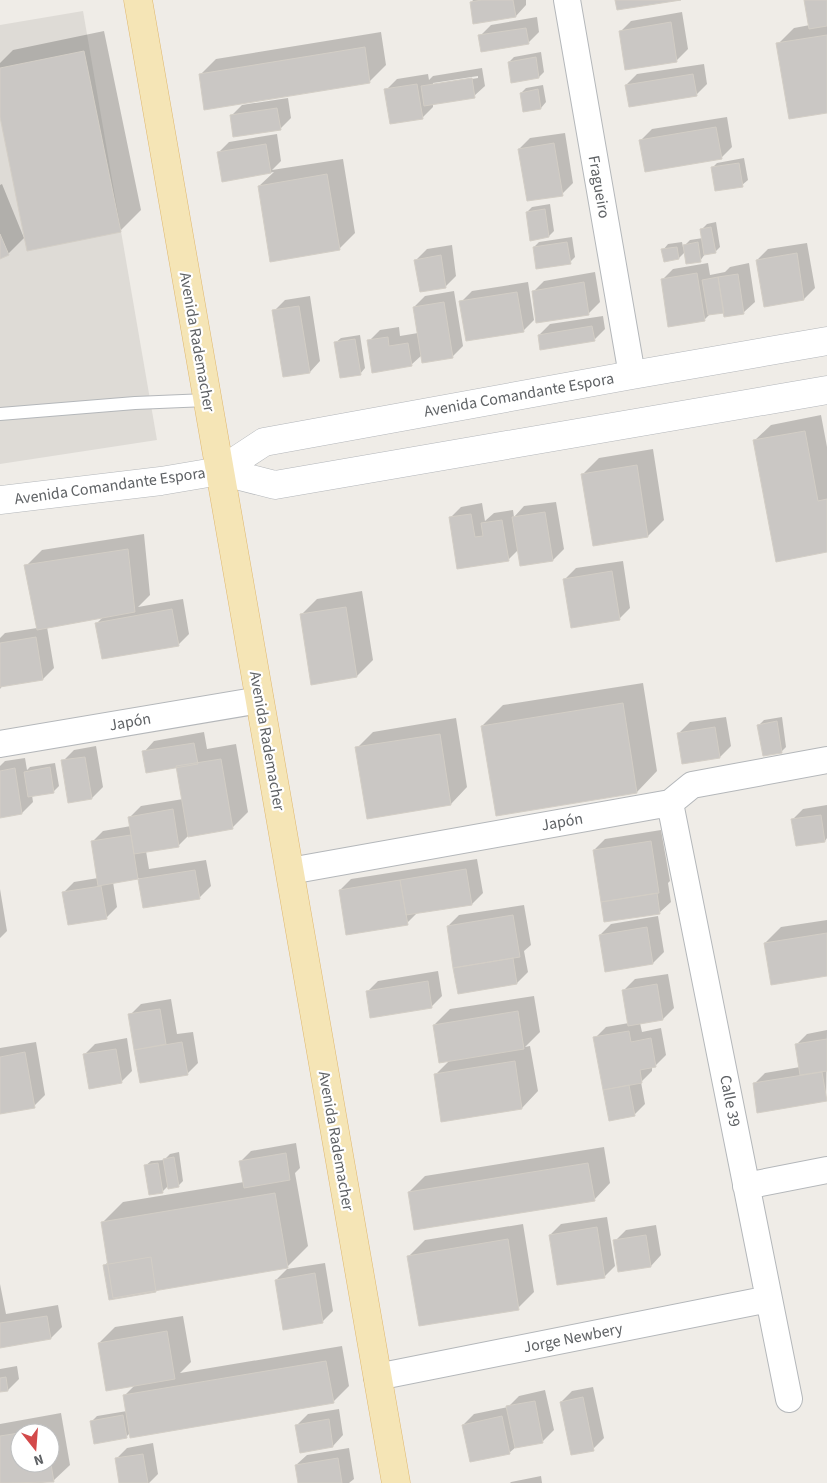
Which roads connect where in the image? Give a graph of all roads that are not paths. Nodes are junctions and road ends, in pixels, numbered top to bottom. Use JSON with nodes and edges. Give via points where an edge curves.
{"nodes":[{"id":1,"x":138,"y":0,"type":"edge"},
{"id":2,"x":567,"y":0,"type":"edge"},
{"id":3,"x":827,"y":341,"type":"edge"},
{"id":4,"x":632,"y":375,"type":"junction"},
{"id":5,"x":827,"y":390,"type":"edge"},
{"id":6,"x":208,"y":400,"type":"junction"},
{"id":7,"x":0,"y":414,"type":"edge"},
{"id":8,"x":220,"y":471,"type":"junction"},
{"id":9,"x":0,"y":500,"type":"edge"},
{"id":10,"x":260,"y":700,"type":"junction"},
{"id":11,"x":0,"y":744,"type":"edge"},
{"id":12,"x":827,"y":760,"type":"edge"},
{"id":13,"x":670,"y":803,"type":"junction"},
{"id":14,"x":290,"y":871,"type":"junction"},
{"id":15,"x":827,"y":1170,"type":"edge"},
{"id":16,"x":746,"y":1186,"type":"junction"},
{"id":17,"x":768,"y":1299,"type":"junction"},
{"id":18,"x":377,"y":1377,"type":"junction"},
{"id":19,"x":789,"y":1399,"type":"dead end"},
{"id":20,"x":396,"y":1483,"type":"edge"}],
"edges":[{"from":1,"to":6,"type":"main road","name":"Avenida Rademacher"},
{"from":2,"to":4,"type":"street","name":"Fragueiro"},
{"from":3,"to":4,"type":"main road","name":"Avenida Comandante Espora"},
{"from":4,"to":8,"type":"main road","name":"Avenida Comandante Espora","via":[[264,442]]},
{"from":5,"to":8,"type":"main road","name":"Avenida Comandante Espora","via":[[275,485]]},
{"from":6,"to":7,"type":"lane"},
{"from":6,"to":8,"type":"main road","name":"Avenida Rademacher"},
{"from":8,"to":9,"type":"main road","name":"Avenida Comandante Espora"},
{"from":8,"to":10,"type":"main road","name":"Avenida Rademacher"},
{"from":10,"to":11,"type":"street","name":"Japón"},
{"from":10,"to":14,"type":"main road","name":"Avenida Rademacher"},
{"from":12,"to":13,"type":"street","via":[[692,784]]},
{"from":13,"to":14,"type":"street","name":"Japón"},
{"from":13,"to":16,"type":"street","name":"Calle 39"},
{"from":14,"to":18,"type":"main road","name":"Avenida Rademacher"},
{"from":15,"to":16,"type":"street"},
{"from":16,"to":17,"type":"street","name":"Calle 39"},
{"from":17,"to":18,"type":"street","name":"Jorge Newbery"},
{"from":17,"to":19,"type":"street","name":"Calle 39"},
{"from":18,"to":20,"type":"main road","name":"Avenida Rademacher"}]}
